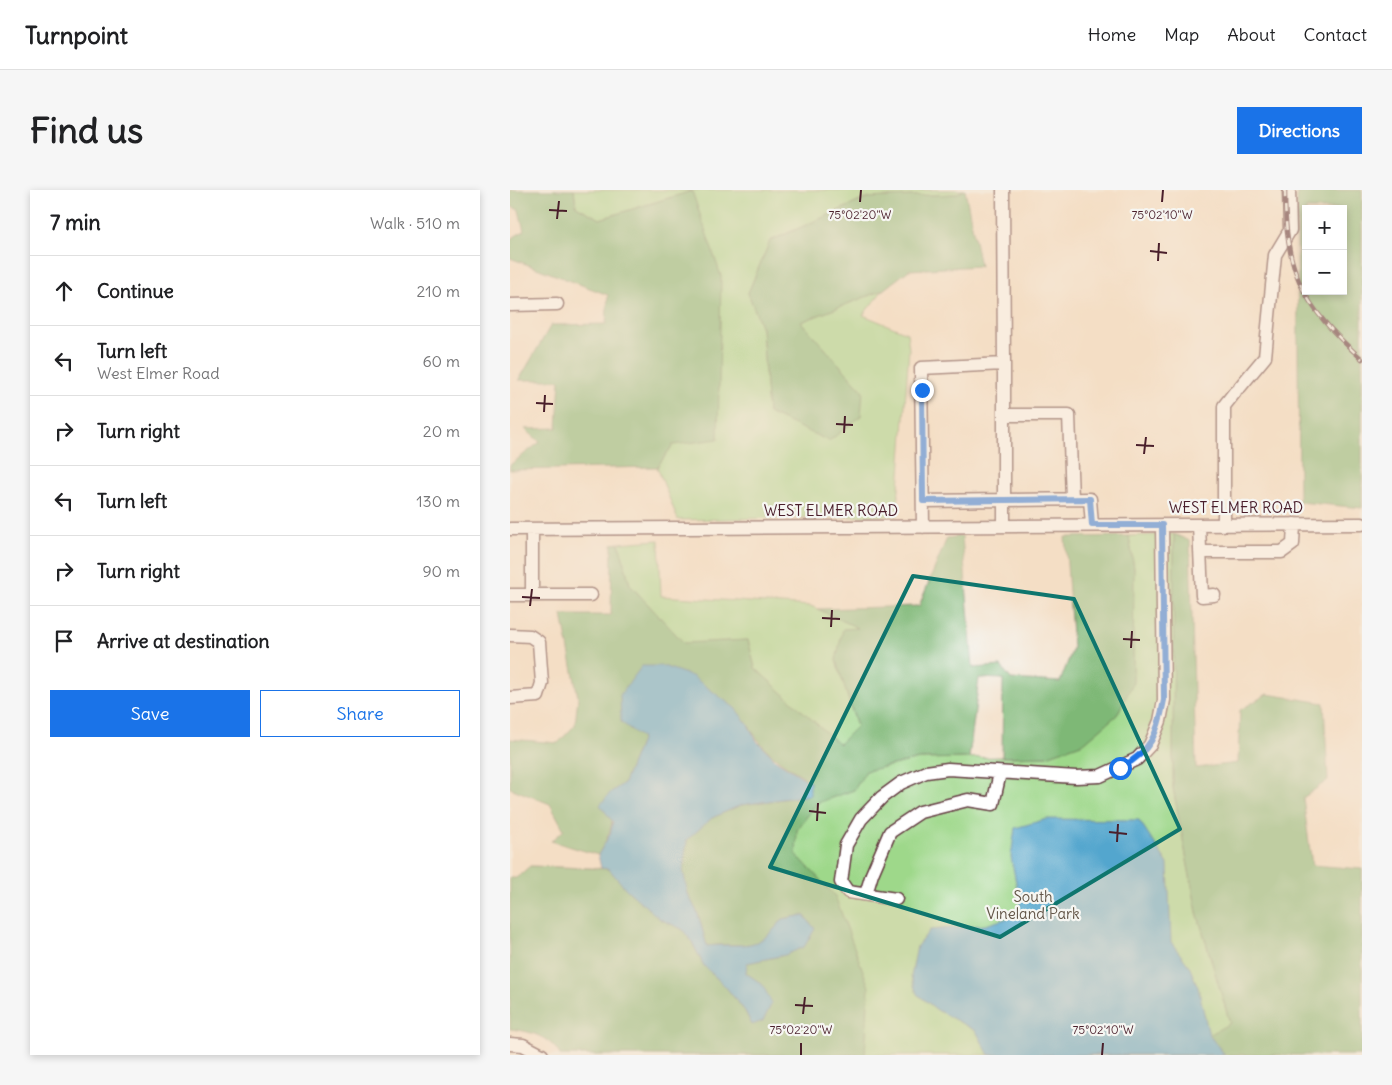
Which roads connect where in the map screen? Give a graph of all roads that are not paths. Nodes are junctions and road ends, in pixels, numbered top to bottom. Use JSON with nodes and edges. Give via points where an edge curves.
{"nodes":[{"id":1,"x":1003,"y":190,"type":"edge"},
{"id":2,"x":1290,"y":190,"type":"edge"},
{"id":3,"x":557,"y":304,"type":"dead end"},
{"id":4,"x":510,"y":305,"type":"edge"},
{"id":5,"x":1004,"y":364,"type":"junction"},
{"id":6,"x":1004,"y":415,"type":"junction"},
{"id":7,"x":1072,"y":499,"type":"junction"},
{"id":8,"x":1004,"y":500,"type":"junction"},
{"id":9,"x":923,"y":501,"type":"junction"},
{"id":10,"x":1294,"y":524,"type":"junction"},
{"id":11,"x":1362,"y":524,"type":"edge"},
{"id":12,"x":1092,"y":525,"type":"junction"},
{"id":13,"x":1162,"y":525,"type":"junction"},
{"id":14,"x":1198,"y":525,"type":"junction"},
{"id":15,"x":1224,"y":525,"type":"junction"},
{"id":16,"x":1004,"y":526,"type":"junction"},
{"id":17,"x":923,"y":527,"type":"junction"},
{"id":18,"x":510,"y":529,"type":"edge"},
{"id":19,"x":532,"y":529,"type":"junction"},
{"id":20,"x":1200,"y":552,"type":"junction"},
{"id":21,"x":532,"y":595,"type":"junction"},
{"id":22,"x":591,"y":595,"type":"dead end"},
{"id":23,"x":1214,"y":595,"type":"dead end"},
{"id":24,"x":510,"y":596,"type":"edge"},
{"id":25,"x":510,"y":635,"type":"edge"},
{"id":26,"x":510,"y":698,"type":"edge"},
{"id":27,"x":1000,"y":773,"type":"junction"},
{"id":28,"x":866,"y":894,"type":"junction"},
{"id":29,"x":896,"y":900,"type":"dead end"},
{"id":30,"x":510,"y":1044,"type":"edge"},
{"id":31,"x":542,"y":1055,"type":"edge"}],
"edges":[{"from":1,"to":5,"type":"street"},
{"from":2,"to":15,"type":"street","via":[[1290,230],[1275,255],[1265,357],[1224,406]]},
{"from":3,"to":4,"type":"street"},
{"from":5,"to":6,"type":"street"},
{"from":5,"to":9,"type":"street","via":[[922,368]]},
{"from":6,"to":7,"type":"street","via":[[1069,415]]},
{"from":6,"to":8,"type":"street"},
{"from":7,"to":8,"type":"street"},
{"from":7,"to":12,"type":"street","via":[[1090,499]]},
{"from":8,"to":9,"type":"street"},
{"from":8,"to":16,"type":"street"},
{"from":9,"to":17,"type":"street"},
{"from":10,"to":11,"type":"street","name":"WEST ELMER ROAD"},
{"from":10,"to":15,"type":"street","name":"WEST ELMER ROAD"},
{"from":10,"to":20,"type":"street","via":[[1292,544],[1282,552]]},
{"from":12,"to":13,"type":"street","name":"WEST ELMER ROAD"},
{"from":12,"to":16,"type":"street","name":"WEST ELMER ROAD"},
{"from":13,"to":14,"type":"street","name":"WEST ELMER ROAD"},
{"from":13,"to":27,"type":"street","via":[[1164,700],[1160,721],[1150,744],[1137,759],[1100,776],[1076,778]]},
{"from":14,"to":15,"type":"street","name":"WEST ELMER ROAD"},
{"from":14,"to":20,"type":"street"},
{"from":16,"to":17,"type":"street","name":"WEST ELMER ROAD"},
{"from":17,"to":19,"type":"street","name":"WEST ELMER ROAD"},
{"from":18,"to":19,"type":"street","name":"WEST ELMER ROAD"},
{"from":19,"to":21,"type":"street"},
{"from":20,"to":23,"type":"street","via":[[1202,596]]},
{"from":21,"to":22,"type":"street"},
{"from":21,"to":24,"type":"street"},
{"from":25,"to":26,"type":"street","via":[[530,636],[539,642],[542,683],[538,696]]},
{"from":27,"to":28,"type":"street","via":[[993,804],[968,800],[920,812],[890,832]]},
{"from":27,"to":28,"type":"street","via":[[926,772],[901,783],[882,797],[861,819],[846,845],[843,863],[841,882],[848,892]]},
{"from":28,"to":29,"type":"street"},
{"from":30,"to":31,"type":"street","via":[[523,1045]]}]}
